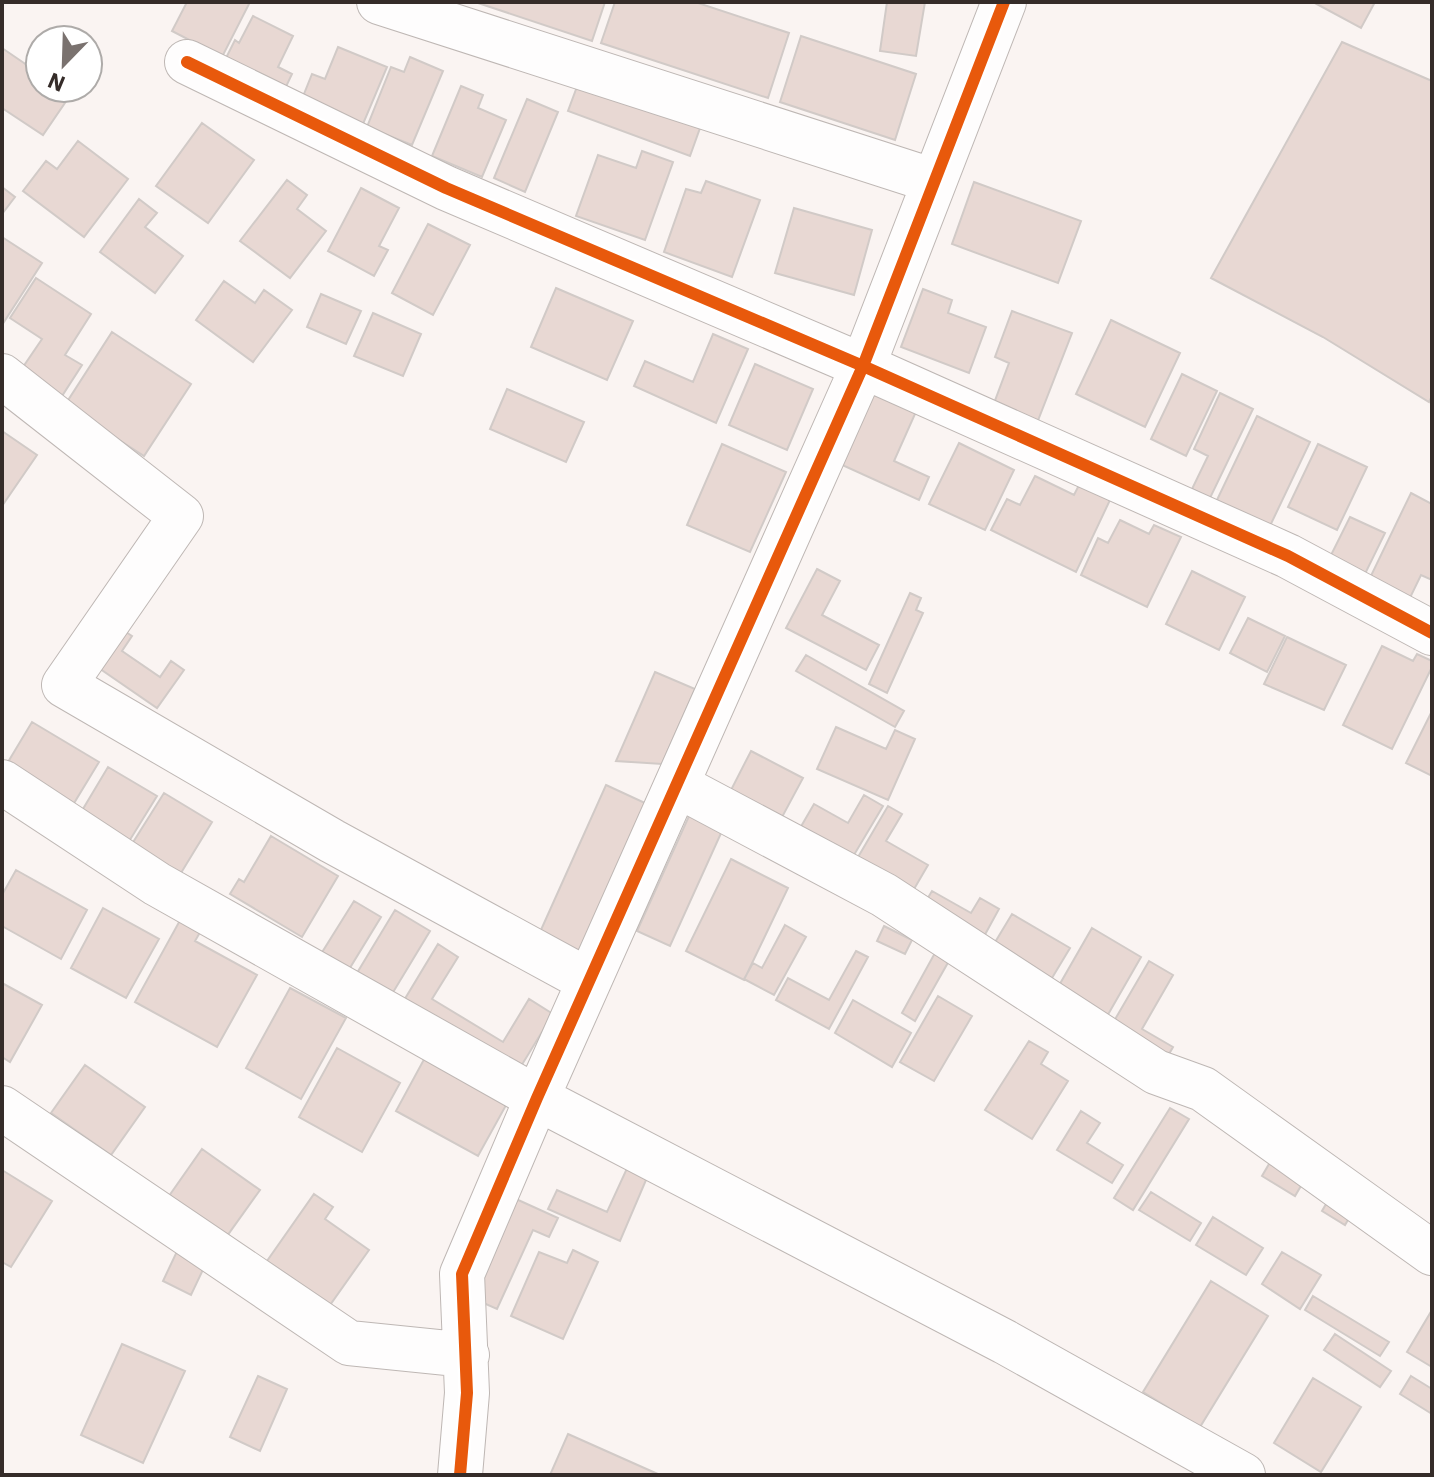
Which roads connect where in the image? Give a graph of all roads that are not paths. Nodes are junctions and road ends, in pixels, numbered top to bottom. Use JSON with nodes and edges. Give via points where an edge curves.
{"nodes":[{"id":1,"x":379,"y":2,"type":"edge"},
{"id":2,"x":1004,"y":2,"type":"edge"},
{"id":3,"x":187,"y":62,"type":"dead end"},
{"id":4,"x":934,"y":181,"type":"junction"},
{"id":5,"x":863,"y":366,"type":"junction"},
{"id":6,"x":2,"y":376,"type":"edge"},
{"id":7,"x":1432,"y":633,"type":"edge"},
{"id":8,"x":2,"y":782,"type":"edge"},
{"id":9,"x":677,"y":785,"type":"junction"},
{"id":10,"x":589,"y":981,"type":"junction"},
{"id":11,"x":537,"y":1098,"type":"junction"},
{"id":12,"x":2,"y":1108,"type":"edge"},
{"id":13,"x":1432,"y":1253,"type":"edge"},
{"id":14,"x":467,"y":1355,"type":"junction"},
{"id":15,"x":460,"y":1475,"type":"edge"},
{"id":16,"x":1243,"y":1475,"type":"edge"}],
"edges":[{"from":1,"to":4,"type":"street"},
{"from":2,"to":4,"type":"street"},
{"from":3,"to":5,"type":"street","via":[[446,188]]},
{"from":4,"to":5,"type":"street"},
{"from":5,"to":7,"type":"street","via":[[1288,556]]},
{"from":5,"to":9,"type":"street"},
{"from":6,"to":10,"type":"street","via":[[181,516],[64,685],[332,841]]},
{"from":8,"to":11,"type":"street","via":[[157,884]]},
{"from":9,"to":10,"type":"street"},
{"from":9,"to":13,"type":"street","via":[[884,895],[1156,1072],[1203,1089]]},
{"from":10,"to":11,"type":"street"},
{"from":11,"to":14,"type":"street","via":[[462,1274]]},
{"from":11,"to":16,"type":"street","via":[[1005,1342]]},
{"from":12,"to":14,"type":"street","via":[[349,1343]]},
{"from":14,"to":15,"type":"street"}]}
